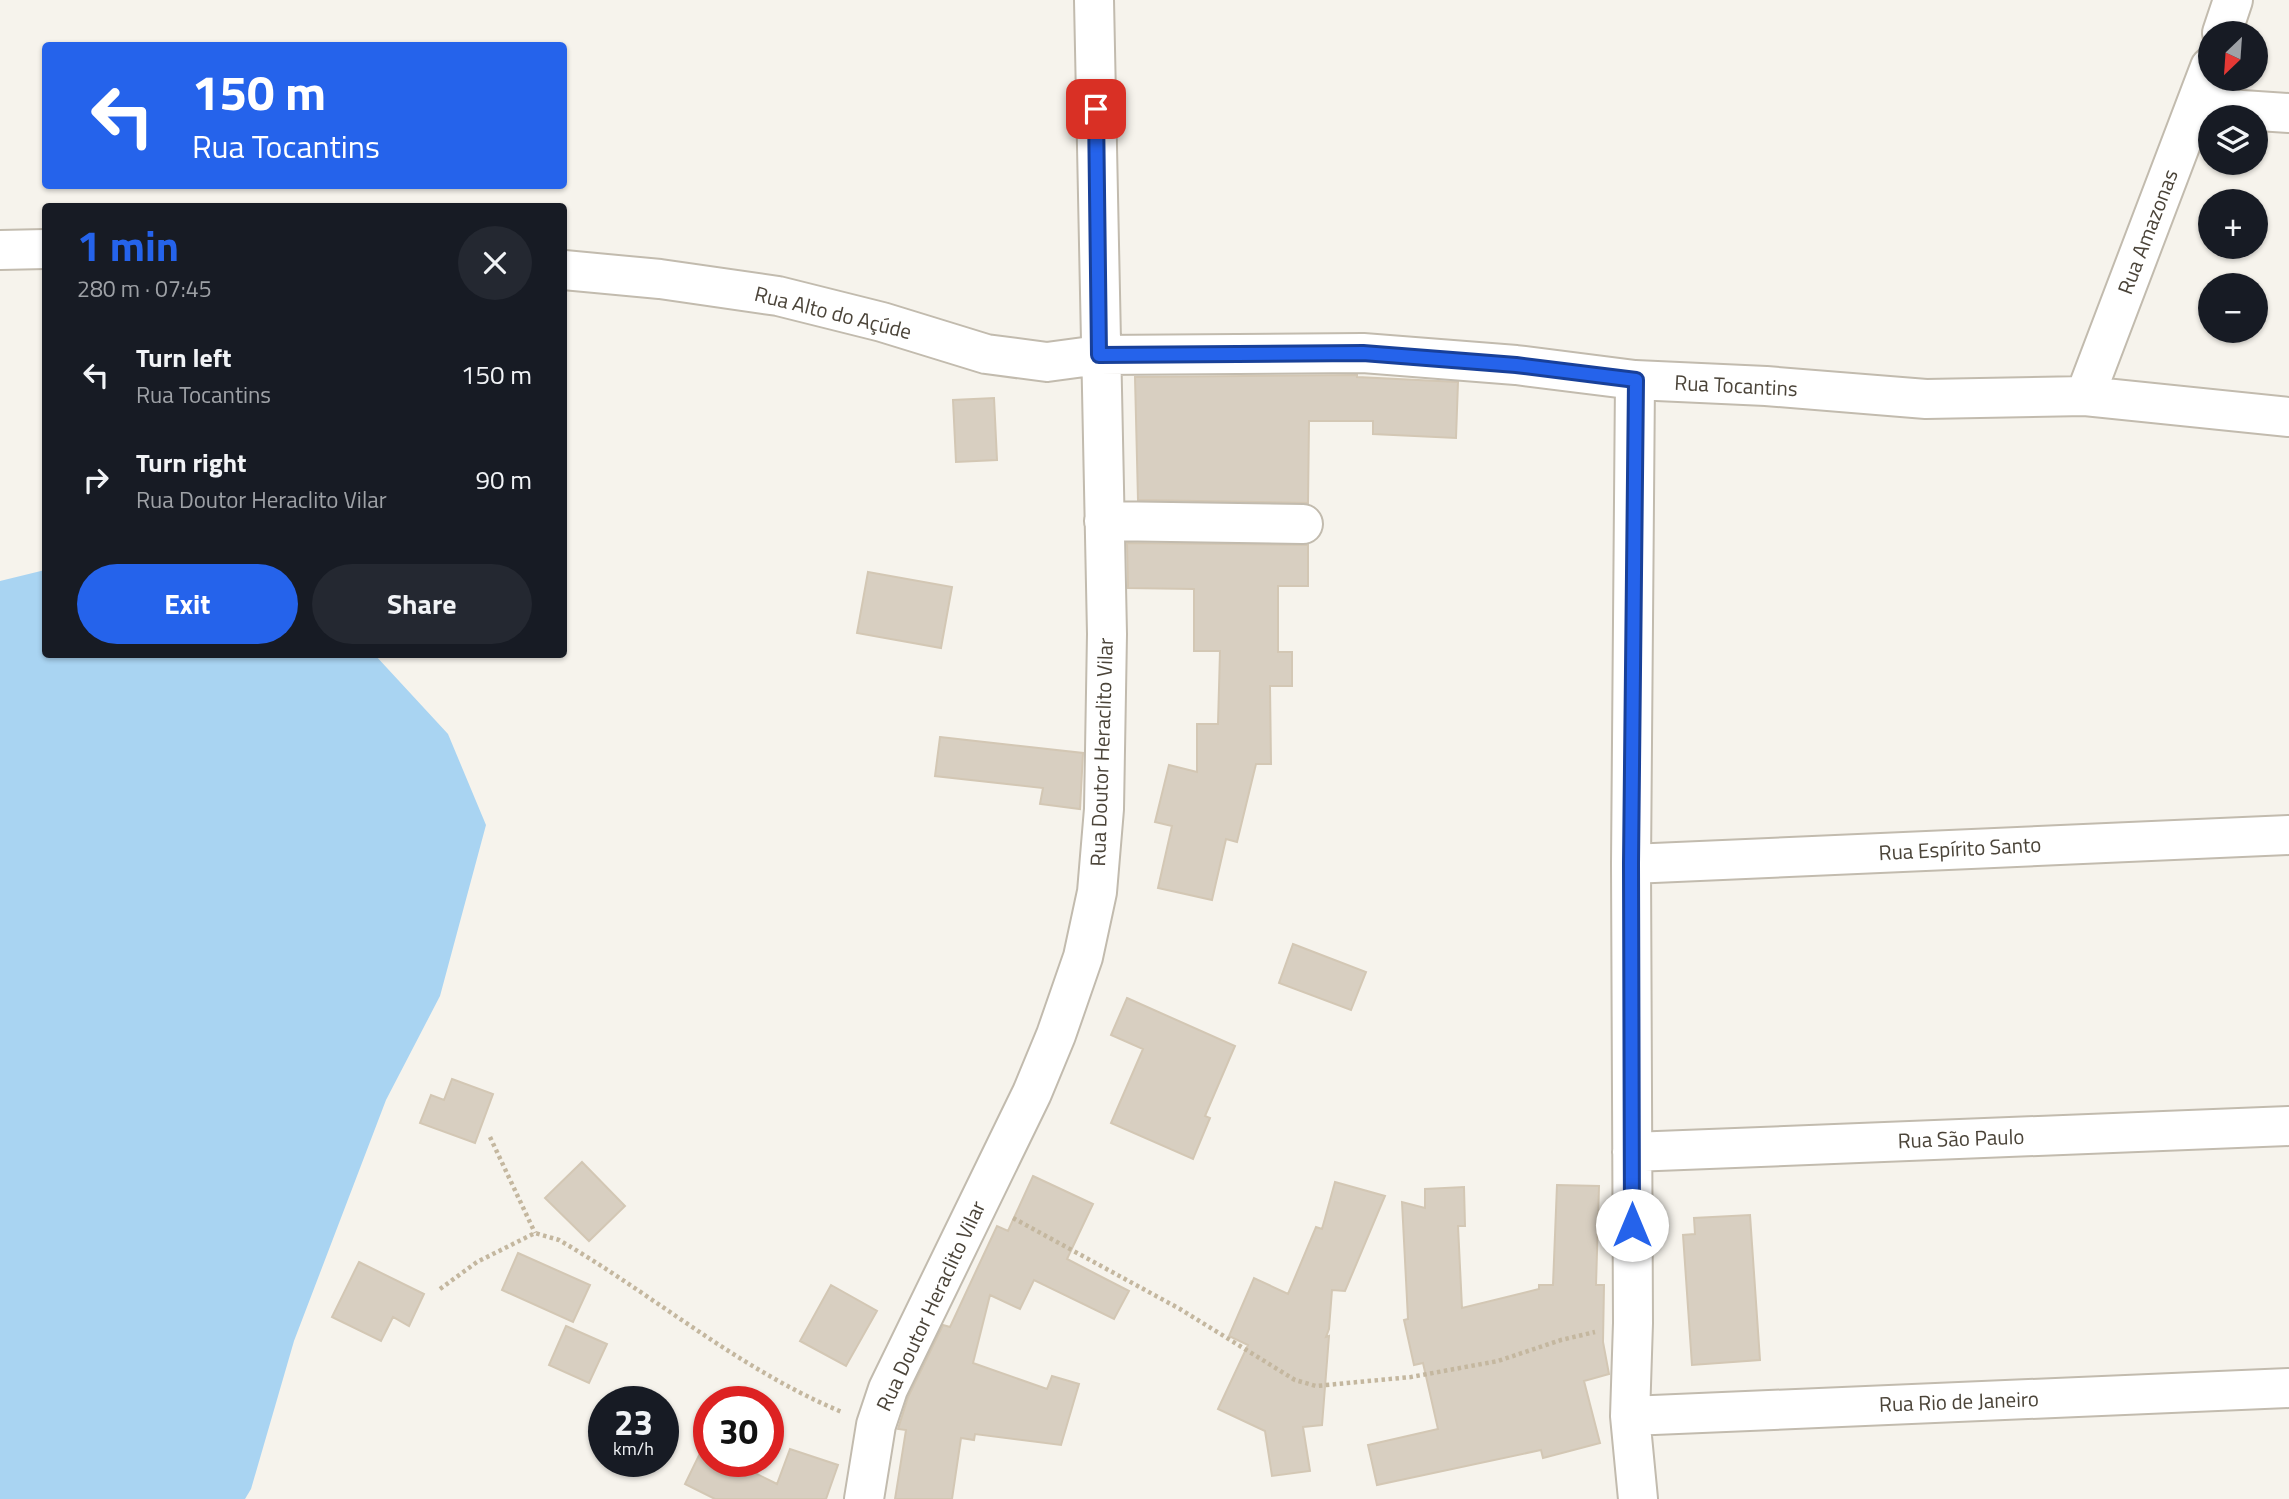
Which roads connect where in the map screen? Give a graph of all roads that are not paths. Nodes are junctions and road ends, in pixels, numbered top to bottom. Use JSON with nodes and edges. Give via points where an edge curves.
{"nodes":[{"id":1,"x":1094,"y":0,"type":"edge"},
{"id":2,"x":2233,"y":0,"type":"edge"},
{"id":3,"x":2226,"y":21,"type":"edge"},
{"id":4,"x":2202,"y":91,"type":"edge"},
{"id":5,"x":2197,"y":107,"type":"junction"},
{"id":6,"x":2289,"y":113,"type":"edge"},
{"id":7,"x":42,"y":249,"type":"edge"},
{"id":8,"x":0,"y":250,"type":"edge"},
{"id":9,"x":567,"y":270,"type":"edge"},
{"id":10,"x":1099,"y":355,"type":"junction"},
{"id":11,"x":1636,"y":380,"type":"junction"},
{"id":12,"x":2085,"y":396,"type":"junction"},
{"id":13,"x":2289,"y":418,"type":"edge"},
{"id":14,"x":1104,"y":521,"type":"junction"},
{"id":15,"x":1303,"y":524,"type":"dead end"},
{"id":16,"x":2289,"y":835,"type":"edge"},
{"id":17,"x":1631,"y":864,"type":"junction"},
{"id":18,"x":2289,"y":1126,"type":"edge"},
{"id":19,"x":1632,"y":1152,"type":"junction"},
{"id":20,"x":2289,"y":1388,"type":"edge"},
{"id":21,"x":1630,"y":1416,"type":"junction"},
{"id":22,"x":864,"y":1499,"type":"edge"},
{"id":23,"x":1638,"y":1499,"type":"edge"}],
"edges":[{"from":1,"to":10,"type":"street","name":"Rua Doutor Heraclito Vilar"},
{"from":2,"to":3,"type":"street"},
{"from":4,"to":5,"type":"street","name":"Rua Amazonas"},
{"from":5,"to":6,"type":"street"},
{"from":5,"to":12,"type":"street","name":"Rua Amazonas"},
{"from":7,"to":8,"type":"street"},
{"from":9,"to":10,"type":"street","name":"Rua Alto do Açúde","via":[[778,296],[986,354],[1047,362]]},
{"from":10,"to":11,"type":"street","name":"Rua Tocantins","via":[[1363,353]]},
{"from":10,"to":14,"type":"street","name":"Rua Doutor Heraclito Vilar"},
{"from":11,"to":12,"type":"street","name":"Rua Tocantins","via":[[1926,400]]},
{"from":11,"to":17,"type":"street"},
{"from":12,"to":13,"type":"street","name":"Rua Tocantins"},
{"from":14,"to":15,"type":"street"},
{"from":14,"to":22,"type":"street","name":"Rua Doutor Heraclito Vilar","via":[[1104,809],[1097,892],[1083,957],[1056,1035],[982,1201],[888,1389],[876,1425]]},
{"from":16,"to":17,"type":"street","name":"Rua Espírito Santo"},
{"from":17,"to":19,"type":"street"},
{"from":18,"to":19,"type":"street","name":"Rua São Paulo"},
{"from":19,"to":21,"type":"street"},
{"from":20,"to":21,"type":"street","name":"Rua Rio de Janeiro"},
{"from":21,"to":23,"type":"street"}]}
